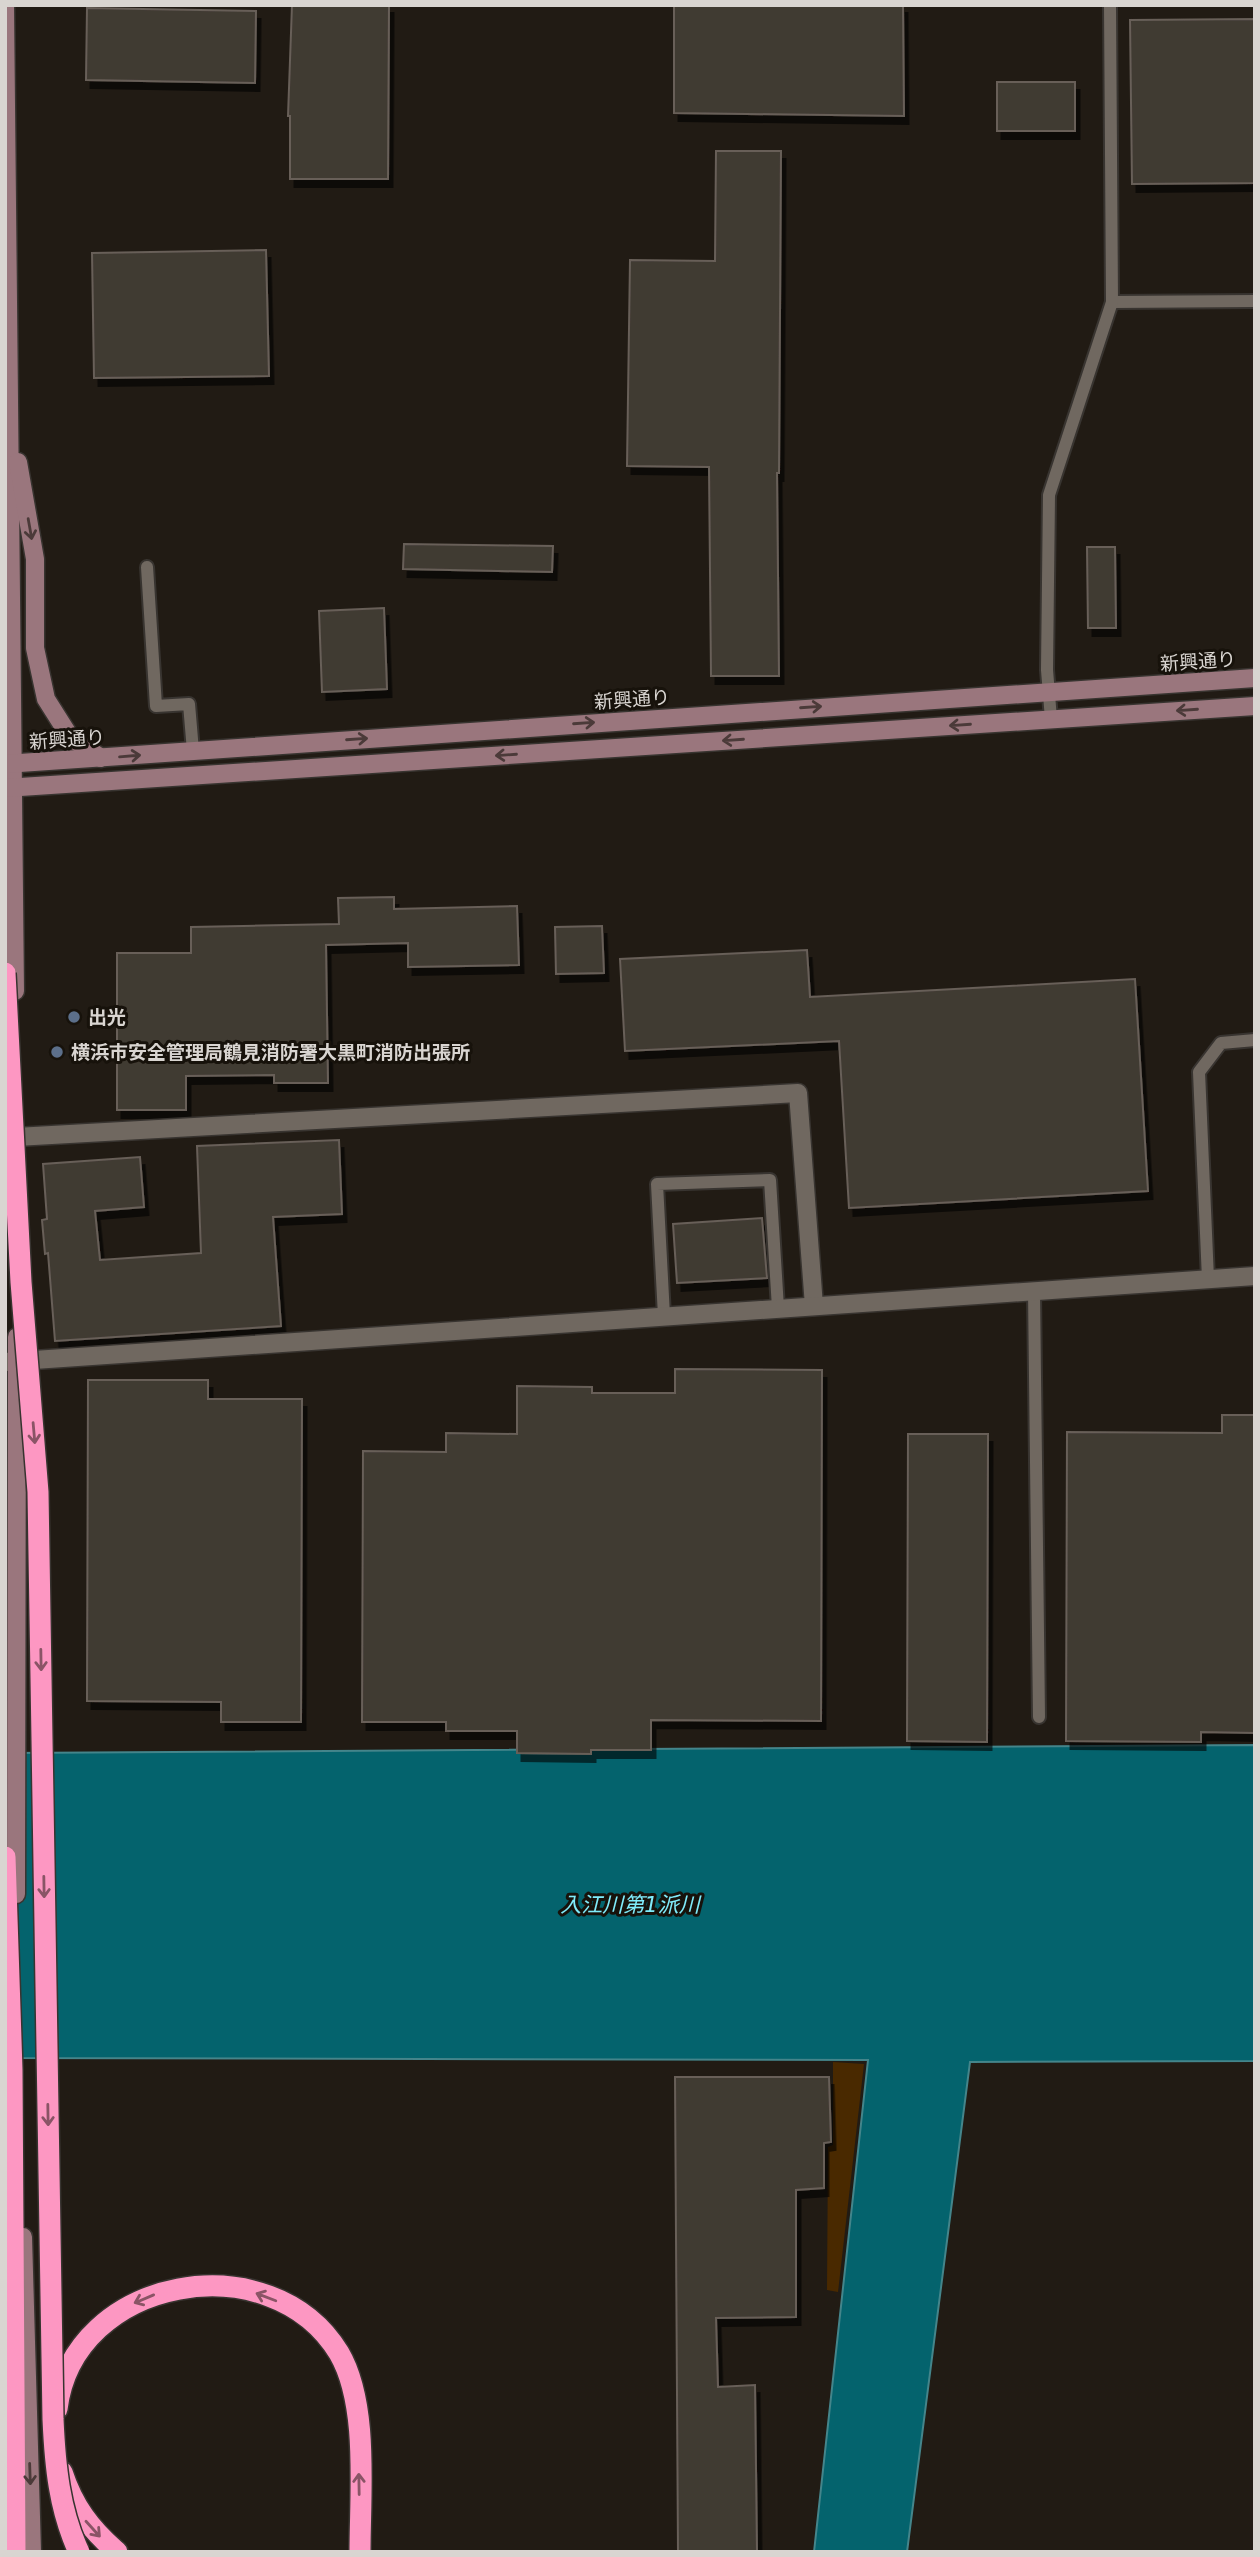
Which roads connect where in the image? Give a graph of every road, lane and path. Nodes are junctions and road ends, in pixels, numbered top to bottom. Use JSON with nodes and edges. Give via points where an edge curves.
{"nodes":[{"id":1,"x":1110,"y":5,"type":"edge"},
{"id":2,"x":5,"y":6,"type":"edge"},
{"id":3,"x":1112,"y":302,"type":"junction"},
{"id":4,"x":1255,"y":302,"type":"edge"},
{"id":5,"x":9,"y":414,"type":"junction"},
{"id":6,"x":147,"y":567,"type":"dead end"},
{"id":7,"x":1255,"y":678,"type":"edge"},
{"id":8,"x":1049,"y":692,"type":"junction"},
{"id":9,"x":1255,"y":706,"type":"edge"},
{"id":10,"x":1051,"y":719,"type":"junction"},
{"id":11,"x":194,"y":751,"type":"junction"},
{"id":12,"x":101,"y":758,"type":"junction"},
{"id":13,"x":9,"y":764,"type":"edge"},
{"id":14,"x":9,"y":788,"type":"edge"},
{"id":15,"x":5,"y":973,"type":"edge"},
{"id":16,"x":1255,"y":1040,"type":"edge"},
{"id":17,"x":16,"y":1137,"type":"junction"},
{"id":18,"x":1255,"y":1276,"type":"edge"},
{"id":19,"x":1208,"y":1279,"type":"junction"},
{"id":20,"x":1034,"y":1291,"type":"junction"},
{"id":21,"x":814,"y":1306,"type":"junction"},
{"id":22,"x":778,"y":1308,"type":"junction"},
{"id":23,"x":664,"y":1316,"type":"junction"},
{"id":24,"x":11,"y":1362,"type":"edge"},
{"id":25,"x":1039,"y":1717,"type":"dead end"},
{"id":26,"x":5,"y":1857,"type":"edge"},
{"id":27,"x":15,"y":2552,"type":"edge"},
{"id":28,"x":32,"y":2552,"type":"edge"},
{"id":29,"x":79,"y":2552,"type":"edge"},
{"id":30,"x":117,"y":2552,"type":"edge"},
{"id":31,"x":359,"y":2552,"type":"edge"}],
"edges":[{"from":1,"to":3,"type":"lane"},
{"from":2,"to":5,"type":"street"},
{"from":3,"to":4,"type":"lane"},
{"from":3,"to":8,"type":"lane","via":[[1049,495]]},
{"from":5,"to":12,"type":"street","one_way":true,"via":[[36,559],[35,648],[46,699],[70,737]]},
{"from":5,"to":13,"type":"street"},
{"from":6,"to":11,"type":"lane","via":[[156,706],[189,704]]},
{"from":7,"to":8,"type":"street","name":"新興通り"},
{"from":8,"to":10,"type":"lane"},
{"from":11,"to":8,"type":"street","name":"新興通り","one_way":true},
{"from":9,"to":10,"type":"street","one_way":true},
{"from":10,"to":14,"type":"street","one_way":true},
{"from":12,"to":11,"type":"street","name":"新興通り","one_way":true},
{"from":12,"to":13,"type":"street","name":"新興通り"},
{"from":13,"to":14,"type":"street"},
{"from":14,"to":17,"type":"street"},
{"from":15,"to":29,"type":"highway","one_way":true,"bridge":true,"via":[[21,1282],[38,1492],[52,2419],[58,2484]]},
{"from":16,"to":19,"type":"lane","via":[[1221,1043],[1199,1072]]},
{"from":17,"to":21,"type":"street","via":[[798,1093]]},
{"from":17,"to":24,"type":"street"},
{"from":18,"to":19,"type":"street"},
{"from":19,"to":20,"type":"street"},
{"from":20,"to":21,"type":"street"},
{"from":20,"to":25,"type":"lane"},
{"from":21,"to":22,"type":"street"},
{"from":22,"to":23,"type":"street"},
{"from":22,"to":23,"type":"lane","via":[[770,1180],[657,1184]]},
{"from":23,"to":24,"type":"street"},
{"from":24,"to":28,"type":"street","one_way":true,"via":[[18,2063]]},
{"from":26,"to":27,"type":"highway","via":[[12,2070]]},
{"from":31,"to":30,"type":"highway","one_way":true,"bridge":true,"via":[[358,2414],[340,2355],[312,2323],[274,2299],[210,2284],[169,2290],[115,2315],[75,2357],[59,2392],[55,2430],[67,2487],[86,2522]]}]}
